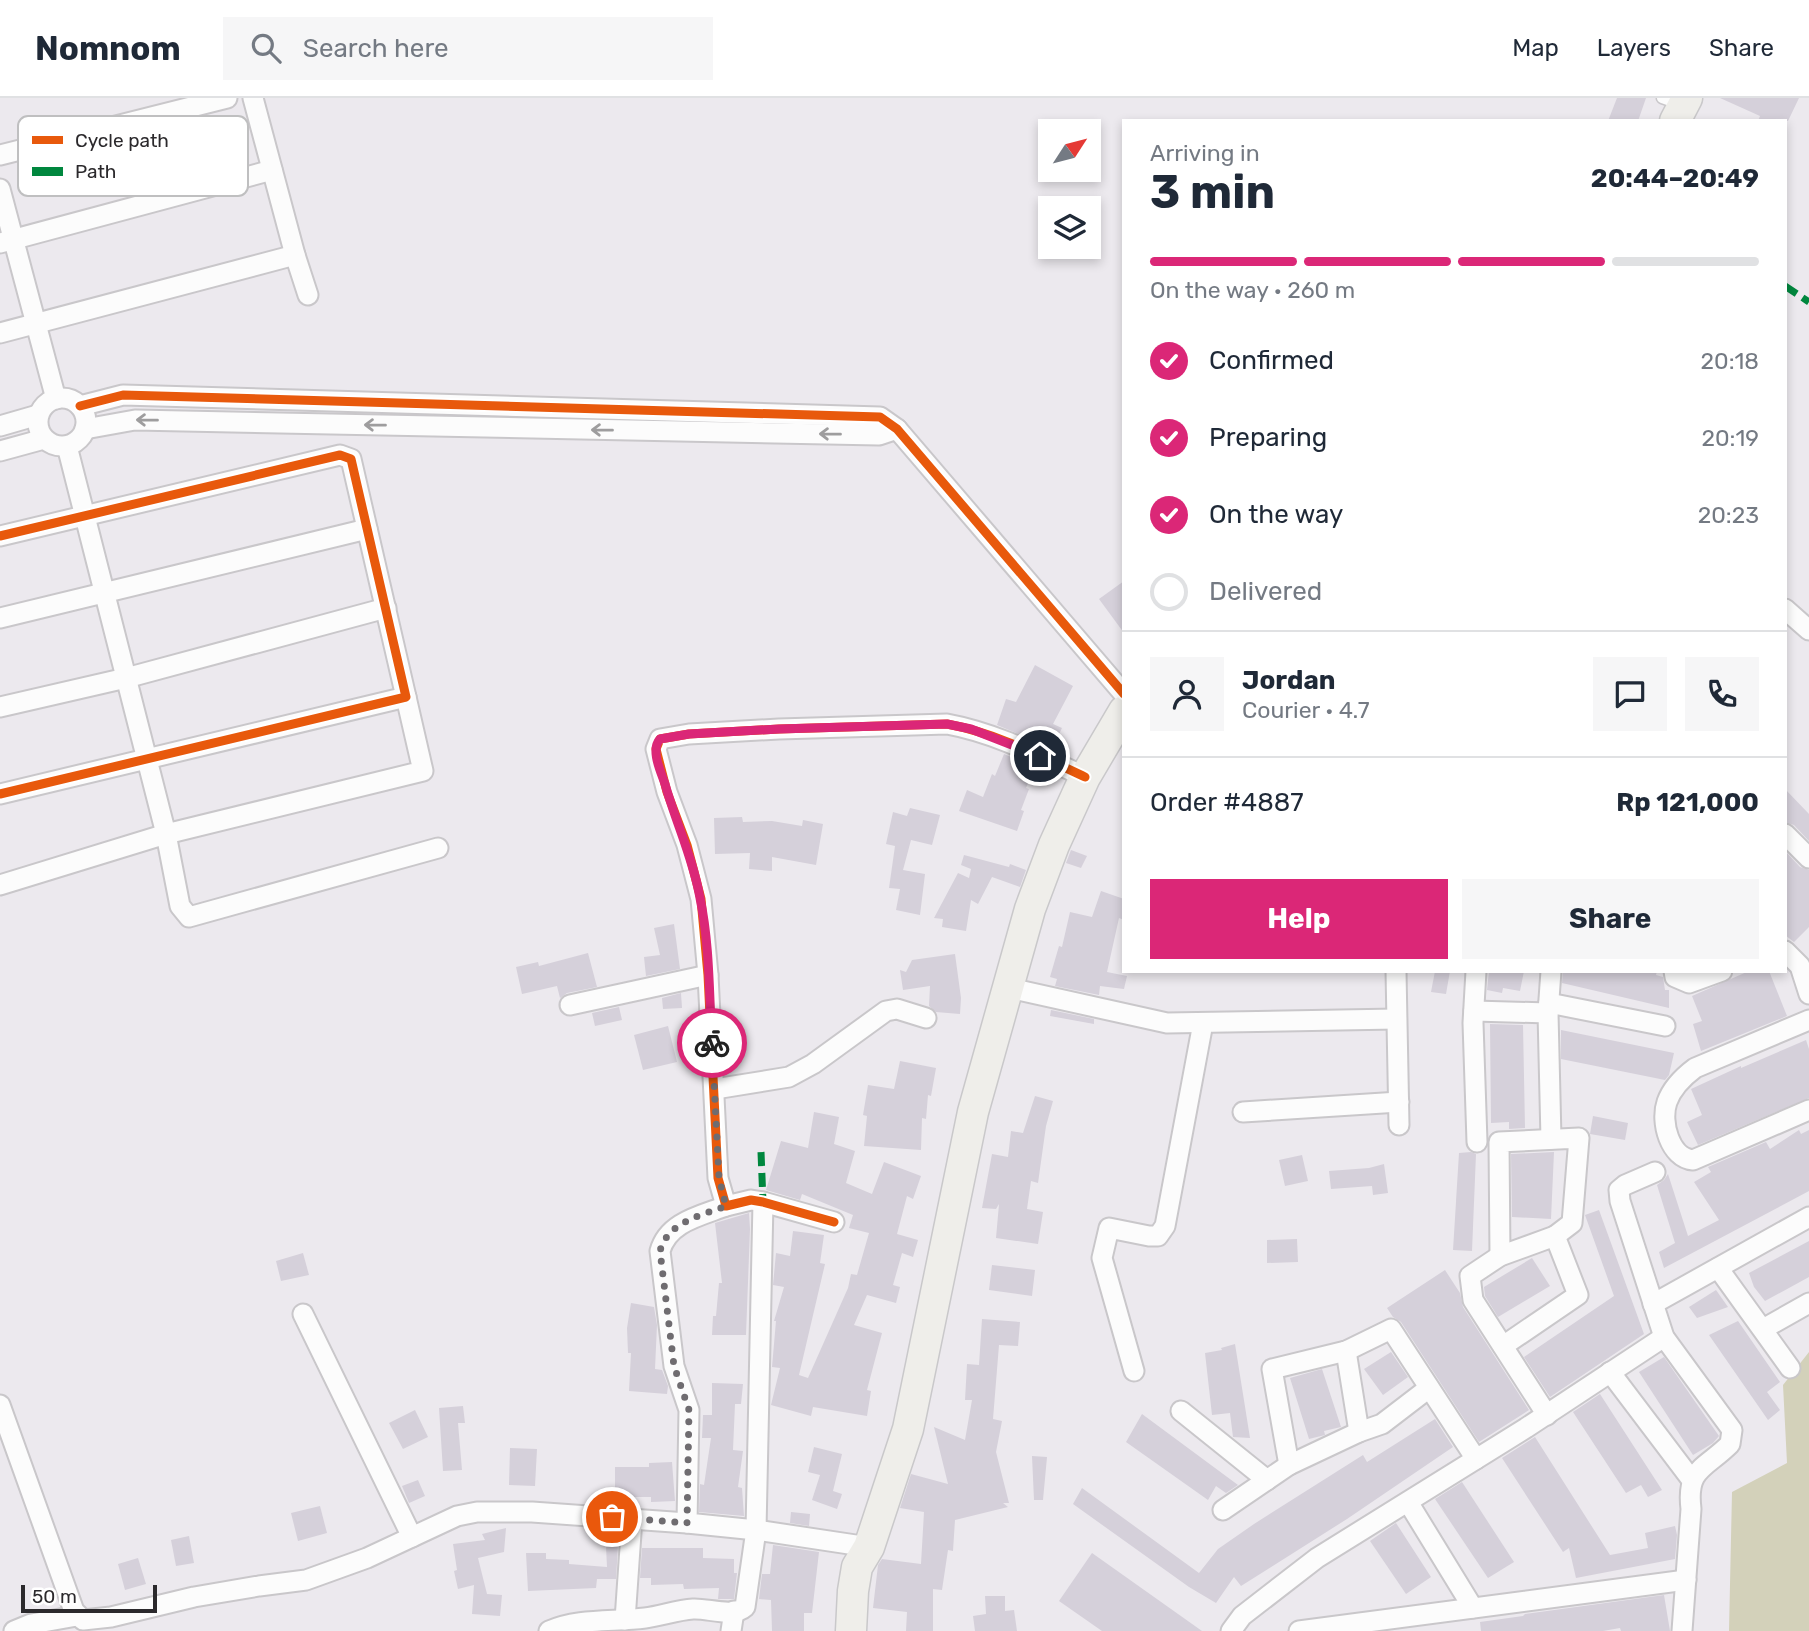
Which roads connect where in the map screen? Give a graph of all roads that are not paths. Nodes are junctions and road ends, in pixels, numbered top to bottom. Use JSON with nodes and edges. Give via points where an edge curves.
{"nodes":[{"id":1,"x":227,"y":98,"type":"edge"},
{"id":2,"x":253,"y":98,"type":"edge"},
{"id":3,"x":155,"y":116,"type":"edge"},
{"id":4,"x":18,"y":150,"type":"edge"},
{"id":5,"x":0,"y":155,"type":"edge"},
{"id":6,"x":272,"y":170,"type":"junction"},
{"id":7,"x":248,"y":176,"type":"edge"},
{"id":8,"x":0,"y":189,"type":"edge"},
{"id":9,"x":175,"y":196,"type":"edge"},
{"id":10,"x":7,"y":241,"type":"edge"},
{"id":11,"x":295,"y":255,"type":"junction"},
{"id":12,"x":308,"y":295,"type":"dead end"},
{"id":13,"x":35,"y":323,"type":"junction"},
{"id":14,"x":0,"y":333,"type":"edge"},
{"id":15,"x":56,"y":399,"type":"junction"},
{"id":16,"x":80,"y":406,"type":"junction"},
{"id":17,"x":38,"y":415,"type":"junction"},
{"id":18,"x":0,"y":426,"type":"edge"},
{"id":19,"x":85,"y":429,"type":"junction"},
{"id":20,"x":897,"y":429,"type":"junction"},
{"id":21,"x":44,"y":439,"type":"junction"},
{"id":22,"x":67,"y":446,"type":"junction"},
{"id":23,"x":0,"y":452,"type":"edge"},
{"id":24,"x":84,"y":516,"type":"junction"},
{"id":25,"x":368,"y":529,"type":"junction"},
{"id":26,"x":0,"y":536,"type":"edge"},
{"id":27,"x":104,"y":591,"type":"junction"},
{"id":28,"x":386,"y":608,"type":"junction"},
{"id":29,"x":1787,"y":611,"type":"edge"},
{"id":30,"x":0,"y":618,"type":"edge"},
{"id":31,"x":1809,"y":630,"type":"edge"},
{"id":32,"x":126,"y":678,"type":"junction"},
{"id":33,"x":1122,"y":692,"type":"edge"},
{"id":34,"x":406,"y":697,"type":"junction"},
{"id":35,"x":0,"y":708,"type":"edge"},
{"id":36,"x":1122,"y":714,"type":"edge"},
{"id":37,"x":147,"y":759,"type":"junction"},
{"id":38,"x":1086,"y":777,"type":"junction"},
{"id":39,"x":0,"y":794,"type":"edge"},
{"id":40,"x":166,"y":834,"type":"junction"},
{"id":41,"x":1787,"y":836,"type":"edge"},
{"id":42,"x":439,"y":848,"type":"dead end"},
{"id":43,"x":1809,"y":858,"type":"edge"},
{"id":44,"x":0,"y":885,"type":"edge"},
{"id":45,"x":1787,"y":952,"type":"edge"},
{"id":46,"x":1804,"y":961,"type":"edge"},
{"id":47,"x":1396,"y":973,"type":"edge"},
{"id":48,"x":1476,"y":973,"type":"edge"},
{"id":49,"x":1551,"y":973,"type":"edge"},
{"id":50,"x":1674,"y":973,"type":"edge"},
{"id":51,"x":1716,"y":973,"type":"edge"},
{"id":52,"x":708,"y":975,"type":"junction"},
{"id":53,"x":1009,"y":988,"type":"junction"},
{"id":54,"x":1809,"y":993,"type":"edge"},
{"id":55,"x":570,"y":1004,"type":"dead end"},
{"id":56,"x":1548,"y":1008,"type":"junction"},
{"id":57,"x":1474,"y":1011,"type":"junction"},
{"id":58,"x":926,"y":1018,"type":"dead end"},
{"id":59,"x":1396,"y":1019,"type":"junction"},
{"id":60,"x":1809,"y":1020,"type":"edge"},
{"id":61,"x":1203,"y":1023,"type":"junction"},
{"id":62,"x":1665,"y":1026,"type":"dead end"},
{"id":63,"x":715,"y":1089,"type":"junction"},
{"id":64,"x":1399,"y":1102,"type":"junction"},
{"id":65,"x":1809,"y":1110,"type":"edge"},
{"id":66,"x":1243,"y":1112,"type":"dead end"},
{"id":67,"x":1399,"y":1125,"type":"dead end"},
{"id":68,"x":1551,"y":1139,"type":"junction"},
{"id":69,"x":1499,"y":1142,"type":"junction"},
{"id":70,"x":1655,"y":1172,"type":"dead end"},
{"id":71,"x":762,"y":1202,"type":"junction"},
{"id":72,"x":726,"y":1206,"type":"junction"},
{"id":73,"x":1809,"y":1217,"type":"edge"},
{"id":74,"x":834,"y":1222,"type":"dead end"},
{"id":75,"x":1555,"y":1237,"type":"junction"},
{"id":76,"x":1500,"y":1256,"type":"junction"},
{"id":77,"x":1718,"y":1268,"type":"junction"},
{"id":78,"x":1809,"y":1303,"type":"edge"},
{"id":79,"x":1653,"y":1304,"type":"junction"},
{"id":80,"x":303,"y":1314,"type":"dead end"},
{"id":81,"x":1763,"y":1329,"type":"junction"},
{"id":82,"x":1664,"y":1337,"type":"junction"},
{"id":83,"x":1503,"y":1346,"type":"junction"},
{"id":84,"x":1346,"y":1351,"type":"junction"},
{"id":85,"x":1790,"y":1368,"type":"dead end"},
{"id":86,"x":1134,"y":1371,"type":"dead end"},
{"id":87,"x":1610,"y":1372,"type":"junction"},
{"id":88,"x":1429,"y":1388,"type":"junction"},
{"id":89,"x":0,"y":1405,"type":"edge"},
{"id":90,"x":1181,"y":1411,"type":"dead end"},
{"id":91,"x":1547,"y":1415,"type":"junction"},
{"id":92,"x":1359,"y":1432,"type":"junction"},
{"id":93,"x":1476,"y":1459,"type":"junction"},
{"id":94,"x":1289,"y":1465,"type":"junction"},
{"id":95,"x":1691,"y":1479,"type":"junction"},
{"id":96,"x":1266,"y":1480,"type":"junction"},
{"id":97,"x":1408,"y":1502,"type":"junction"},
{"id":98,"x":1223,"y":1510,"type":"dead end"},
{"id":99,"x":632,"y":1519,"type":"junction"},
{"id":100,"x":687,"y":1523,"type":"junction"},
{"id":101,"x":756,"y":1530,"type":"junction"},
{"id":102,"x":412,"y":1537,"type":"junction"},
{"id":103,"x":869,"y":1547,"type":"junction"},
{"id":104,"x":1685,"y":1580,"type":"junction"},
{"id":105,"x":1473,"y":1608,"type":"junction"},
{"id":106,"x":625,"y":1620,"type":"junction"},
{"id":107,"x":732,"y":1621,"type":"edge"},
{"id":108,"x":74,"y":1624,"type":"edge"},
{"id":109,"x":14,"y":1631,"type":"edge"},
{"id":110,"x":549,"y":1631,"type":"edge"},
{"id":111,"x":852,"y":1631,"type":"edge"},
{"id":112,"x":1231,"y":1631,"type":"edge"},
{"id":113,"x":1298,"y":1631,"type":"edge"},
{"id":114,"x":1682,"y":1631,"type":"edge"}],
"edges":[{"from":1,"to":3,"type":"street"},
{"from":2,"to":6,"type":"street"},
{"from":4,"to":5,"type":"street"},
{"from":6,"to":7,"type":"street"},
{"from":6,"to":11,"type":"street"},
{"from":8,"to":10,"type":"street"},
{"from":9,"to":10,"type":"street"},
{"from":10,"to":13,"type":"street"},
{"from":11,"to":12,"type":"street"},
{"from":11,"to":13,"type":"street"},
{"from":13,"to":14,"type":"street"},
{"from":13,"to":15,"type":"street"},
{"from":15,"to":16,"type":"street"},
{"from":15,"to":17,"type":"street"},
{"from":16,"to":19,"type":"street"},
{"from":16,"to":20,"type":"street","via":[[136,395],[880,417]]},
{"from":17,"to":18,"type":"street"},
{"from":17,"to":21,"type":"street"},
{"from":20,"to":19,"type":"street","one_way":true,"via":[[879,435],[135,420]]},
{"from":19,"to":22,"type":"street"},
{"from":20,"to":33,"type":"street"},
{"from":21,"to":22,"type":"street"},
{"from":21,"to":23,"type":"street"},
{"from":22,"to":24,"type":"street"},
{"from":24,"to":25,"type":"street","via":[[340,455],[351,459]]},
{"from":24,"to":26,"type":"street"},
{"from":24,"to":27,"type":"street"},
{"from":25,"to":27,"type":"street"},
{"from":25,"to":28,"type":"street"},
{"from":27,"to":30,"type":"street"},
{"from":27,"to":32,"type":"street"},
{"from":28,"to":32,"type":"street"},
{"from":28,"to":34,"type":"street"},
{"from":29,"to":31,"type":"street"},
{"from":32,"to":35,"type":"street"},
{"from":32,"to":37,"type":"street"},
{"from":34,"to":37,"type":"street"},
{"from":34,"to":40,"type":"street","via":[[423,771]]},
{"from":36,"to":38,"type":"main road"},
{"from":37,"to":39,"type":"street"},
{"from":37,"to":40,"type":"street"},
{"from":38,"to":52,"type":"street","via":[[991,736],[947,724],[779,729],[660,739],[658,758],[701,899]]},
{"from":38,"to":53,"type":"main road","via":[[1030,909]]},
{"from":40,"to":42,"type":"street","via":[[180,906],[190,918]]},
{"from":40,"to":44,"type":"street"},
{"from":41,"to":43,"type":"street"},
{"from":45,"to":46,"type":"street"},
{"from":46,"to":54,"type":"street"},
{"from":47,"to":59,"type":"street"},
{"from":48,"to":57,"type":"street"},
{"from":49,"to":56,"type":"street"},
{"from":50,"to":51,"type":"street","via":[[1689,983]]},
{"from":52,"to":55,"type":"street"},
{"from":52,"to":63,"type":"street"},
{"from":53,"to":61,"type":"street","via":[[1167,1023]]},
{"from":53,"to":103,"type":"main road","via":[[973,1112],[908,1429]]},
{"from":56,"to":57,"type":"street"},
{"from":56,"to":62,"type":"street"},
{"from":56,"to":68,"type":"street"},
{"from":57,"to":69,"type":"street","via":[[1470,1142]]},
{"from":58,"to":63,"type":"street","via":[[898,1009],[886,1012],[789,1077]]},
{"from":59,"to":61,"type":"street"},
{"from":59,"to":64,"type":"street"},
{"from":60,"to":65,"type":"street","via":[[1695,1069],[1671,1094],[1665,1113],[1676,1153],[1693,1160]]},
{"from":61,"to":86,"type":"street","via":[[1166,1226],[1158,1236],[1109,1228],[1102,1258]]},
{"from":63,"to":72,"type":"street","via":[[719,1178]]},
{"from":64,"to":66,"type":"street"},
{"from":64,"to":67,"type":"street"},
{"from":68,"to":69,"type":"street"},
{"from":68,"to":75,"type":"street","via":[[1580,1138],[1573,1223]]},
{"from":69,"to":76,"type":"street"},
{"from":70,"to":79,"type":"street","via":[[1619,1190]]},
{"from":71,"to":72,"type":"street"},
{"from":71,"to":74,"type":"street"},
{"from":71,"to":101,"type":"street"},
{"from":72,"to":100,"type":"street","via":[[671,1229],[660,1251],[674,1366],[689,1410]]},
{"from":73,"to":77,"type":"street"},
{"from":75,"to":76,"type":"street"},
{"from":75,"to":83,"type":"street","via":[[1578,1295]]},
{"from":76,"to":83,"type":"street","via":[[1470,1276],[1473,1300]]},
{"from":77,"to":79,"type":"street"},
{"from":77,"to":81,"type":"street"},
{"from":78,"to":81,"type":"street"},
{"from":79,"to":82,"type":"street"},
{"from":80,"to":102,"type":"street"},
{"from":81,"to":85,"type":"street"},
{"from":82,"to":87,"type":"street"},
{"from":82,"to":95,"type":"street","via":[[1732,1430],[1730,1444]]},
{"from":83,"to":91,"type":"street"},
{"from":84,"to":88,"type":"street","via":[[1391,1329]]},
{"from":84,"to":92,"type":"street"},
{"from":84,"to":94,"type":"street","via":[[1272,1369]]},
{"from":87,"to":91,"type":"street"},
{"from":87,"to":95,"type":"street"},
{"from":88,"to":92,"type":"street","via":[[1382,1424]]},
{"from":88,"to":93,"type":"street"},
{"from":89,"to":108,"type":"street"},
{"from":90,"to":96,"type":"street"},
{"from":91,"to":93,"type":"street"},
{"from":92,"to":94,"type":"street"},
{"from":93,"to":97,"type":"street"},
{"from":94,"to":96,"type":"street"},
{"from":95,"to":104,"type":"street"},
{"from":96,"to":98,"type":"street"},
{"from":97,"to":105,"type":"street"},
{"from":97,"to":112,"type":"street","via":[[1317,1558],[1242,1616]]},
{"from":99,"to":100,"type":"street"},
{"from":99,"to":102,"type":"street","via":[[477,1512]]},
{"from":99,"to":106,"type":"street"},
{"from":100,"to":101,"type":"street"},
{"from":101,"to":103,"type":"street"},
{"from":101,"to":107,"type":"street","via":[[746,1607]]},
{"from":102,"to":108,"type":"street","via":[[306,1580],[194,1597]]},
{"from":103,"to":111,"type":"main road","via":[[857,1567],[852,1591]]},
{"from":104,"to":105,"type":"street"},
{"from":104,"to":114,"type":"street"},
{"from":105,"to":113,"type":"street"},
{"from":106,"to":107,"type":"street","via":[[692,1609]]},
{"from":106,"to":110,"type":"street","via":[[565,1625]]},
{"from":108,"to":109,"type":"street","via":[[31,1624]]}]}
